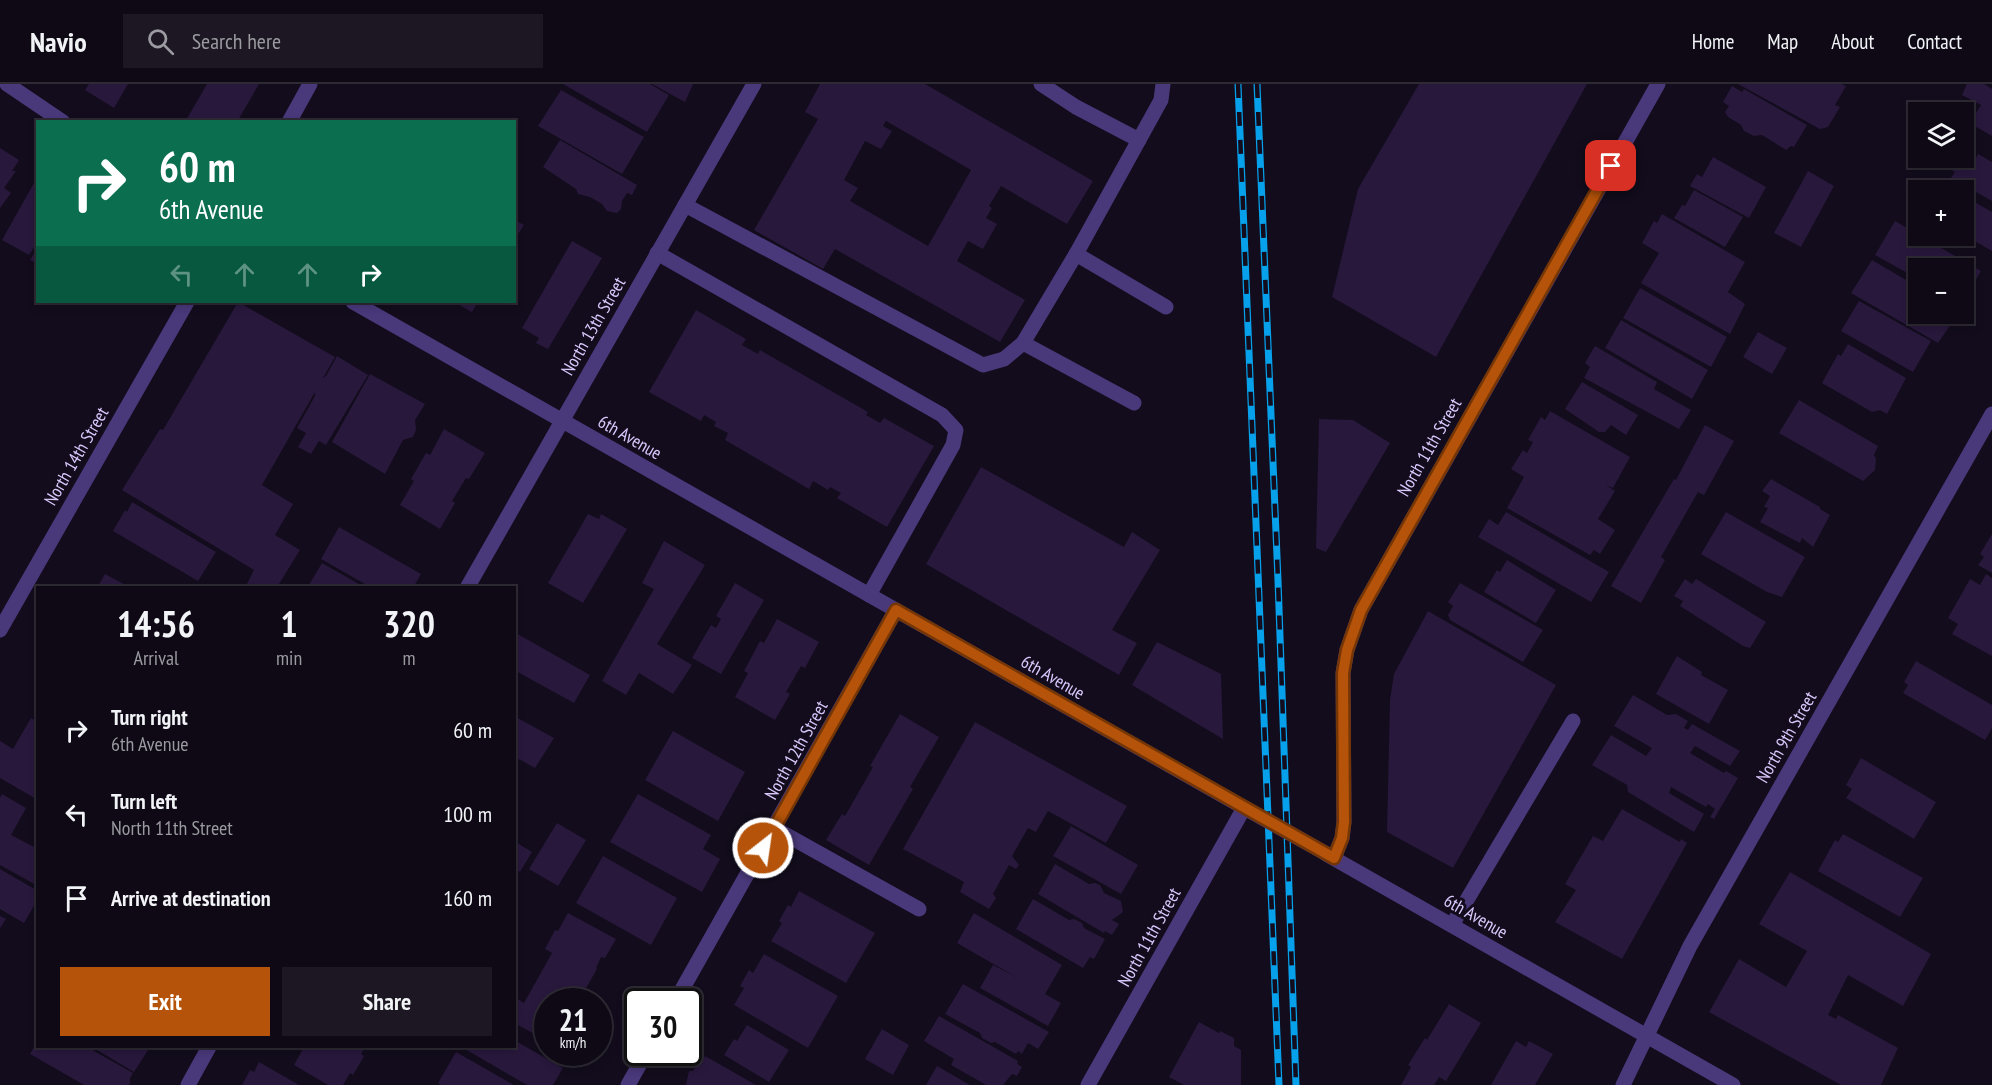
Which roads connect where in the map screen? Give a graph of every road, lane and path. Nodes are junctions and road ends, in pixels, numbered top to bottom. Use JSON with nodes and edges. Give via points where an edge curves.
{"nodes":[{"id":1,"x":7,"y":84,"type":"edge"},
{"id":2,"x":310,"y":84,"type":"edge"},
{"id":3,"x":754,"y":84,"type":"edge"},
{"id":4,"x":1041,"y":84,"type":"edge"},
{"id":5,"x":1163,"y":84,"type":"edge"},
{"id":6,"x":1657,"y":84,"type":"edge"},
{"id":7,"x":60,"y":120,"type":"edge"},
{"id":8,"x":290,"y":120,"type":"edge"},
{"id":9,"x":1139,"y":140,"type":"junction"},
{"id":10,"x":685,"y":205,"type":"junction"},
{"id":11,"x":657,"y":253,"type":"junction"},
{"id":12,"x":1076,"y":254,"type":"junction"},
{"id":13,"x":186,"y":303,"type":"edge"},
{"id":14,"x":355,"y":303,"type":"edge"},
{"id":15,"x":1166,"y":307,"type":"dead end"},
{"id":16,"x":1023,"y":342,"type":"junction"},
{"id":17,"x":1134,"y":403,"type":"dead end"},
{"id":18,"x":1992,"y":414,"type":"edge"},
{"id":19,"x":562,"y":420,"type":"junction"},
{"id":20,"x":468,"y":586,"type":"edge"},
{"id":21,"x":869,"y":595,"type":"junction"},
{"id":22,"x":896,"y":610,"type":"junction"},
{"id":23,"x":0,"y":630,"type":"edge"},
{"id":24,"x":1573,"y":721,"type":"dead end"},
{"id":25,"x":1247,"y":809,"type":"junction"},
{"id":26,"x":774,"y":828,"type":"junction"},
{"id":27,"x":1330,"y":856,"type":"junction"},
{"id":28,"x":918,"y":909,"type":"dead end"},
{"id":29,"x":1452,"y":925,"type":"junction"},
{"id":30,"x":683,"y":988,"type":"edge"},
{"id":31,"x":1646,"y":1035,"type":"junction"},
{"id":32,"x":208,"y":1048,"type":"edge"},
{"id":33,"x":639,"y":1066,"type":"edge"},
{"id":34,"x":188,"y":1085,"type":"edge"},
{"id":35,"x":628,"y":1085,"type":"edge"},
{"id":36,"x":1088,"y":1085,"type":"edge"},
{"id":37,"x":1623,"y":1085,"type":"edge"},
{"id":38,"x":1733,"y":1085,"type":"edge"}],
"edges":[{"from":1,"to":7,"type":"street"},
{"from":2,"to":8,"type":"street"},
{"from":3,"to":10,"type":"street","name":"North 13th Street"},
{"from":4,"to":9,"type":"street"},
{"from":5,"to":9,"type":"street","via":[[1161,100]]},
{"from":6,"to":27,"type":"street","name":"North 11th Street","via":[[1361,610],[1343,673],[1344,822],[1342,838]]},
{"from":9,"to":12,"type":"street"},
{"from":10,"to":11,"type":"street","name":"North 13th Street"},
{"from":10,"to":16,"type":"street","via":[[983,365],[1004,359]]},
{"from":11,"to":19,"type":"street","name":"North 13th Street"},
{"from":11,"to":21,"type":"street","via":[[942,415],[956,430],[953,445]]},
{"from":12,"to":15,"type":"street"},
{"from":12,"to":16,"type":"street"},
{"from":13,"to":23,"type":"street","name":"North 14th Street"},
{"from":14,"to":19,"type":"street","name":"6th Avenue"},
{"from":16,"to":17,"type":"street"},
{"from":18,"to":31,"type":"street","name":"North 9th Street","via":[[1690,946]]},
{"from":19,"to":20,"type":"street","name":"North 13th Street"},
{"from":19,"to":21,"type":"street","name":"6th Avenue"},
{"from":21,"to":22,"type":"street","name":"6th Avenue"},
{"from":22,"to":25,"type":"street","name":"6th Avenue"},
{"from":22,"to":26,"type":"street","name":"North 12th Street"},
{"from":24,"to":29,"type":"street"},
{"from":25,"to":27,"type":"street","name":"6th Avenue","bridge":true},
{"from":25,"to":36,"type":"street","name":"North 11th Street"},
{"from":26,"to":28,"type":"street"},
{"from":26,"to":30,"type":"street","name":"North 12th Street"},
{"from":27,"to":29,"type":"street","name":"6th Avenue"},
{"from":29,"to":31,"type":"street","name":"6th Avenue"},
{"from":31,"to":37,"type":"street","name":"North 9th Street"},
{"from":31,"to":38,"type":"street","name":"6th Avenue"},
{"from":32,"to":34,"type":"street"},
{"from":33,"to":35,"type":"street"}]}
